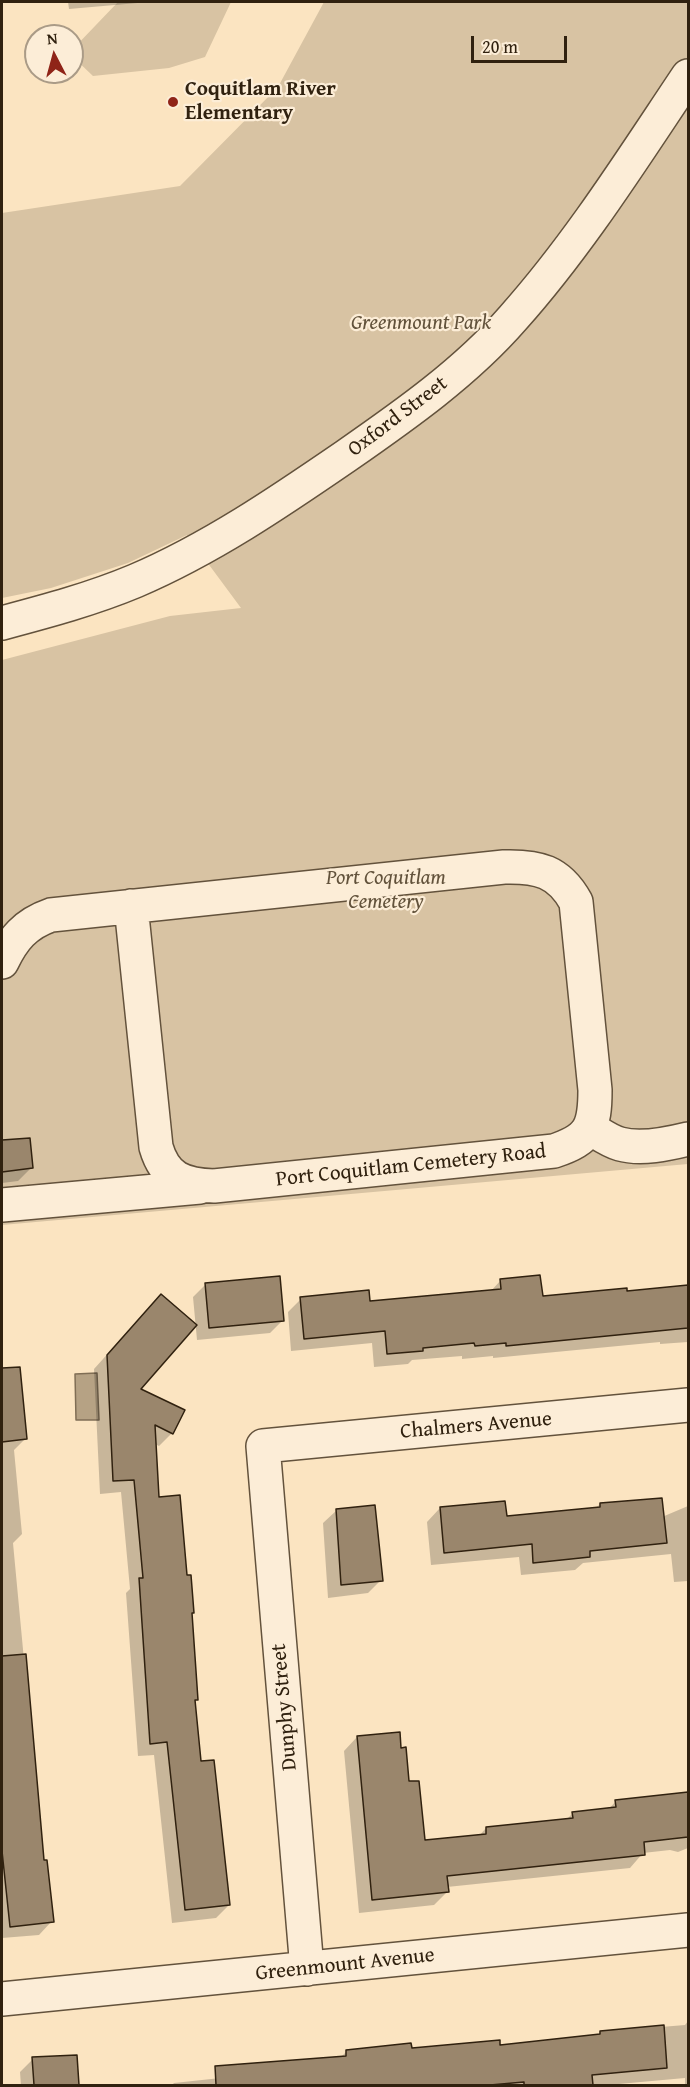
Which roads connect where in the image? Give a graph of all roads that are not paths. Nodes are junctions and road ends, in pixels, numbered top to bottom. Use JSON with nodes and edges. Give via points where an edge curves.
{"nodes":[{"id":1,"x":688,"y":76,"type":"edge"},
{"id":2,"x":2,"y":623,"type":"edge"},
{"id":3,"x":131,"y":906,"type":"junction"},
{"id":4,"x":2,"y":962,"type":"edge"},
{"id":5,"x":590,"y":1128,"type":"junction"},
{"id":6,"x":688,"y":1139,"type":"edge"},
{"id":7,"x":214,"y":1186,"type":"junction"},
{"id":8,"x":2,"y":1205,"type":"edge"},
{"id":9,"x":688,"y":1405,"type":"edge"},
{"id":10,"x":263,"y":1446,"type":"joint"},
{"id":11,"x":688,"y":1930,"type":"edge"},
{"id":12,"x":307,"y":1969,"type":"junction"},
{"id":13,"x":2,"y":1999,"type":"edge"}],
"edges":[{"from":1,"to":2,"type":"street","name":"Oxford Street","via":[[540,287],[456,374],[303,486],[174,563],[90,598]]},
{"from":3,"to":4,"type":"street","via":[[51,915],[38,920],[14,940]]},
{"from":3,"to":5,"type":"street","via":[[504,867],[539,869],[552,875],[566,886],[576,902],[595,1090],[595,1114]]},
{"from":3,"to":7,"type":"street","name":"Port Coquitlam Cemetery Road","via":[[156,1147],[165,1168],[174,1176],[184,1182]]},
{"from":5,"to":6,"type":"street","via":[[623,1145],[668,1144]]},
{"from":5,"to":7,"type":"street","name":"Port Coquitlam Cemetery Road","via":[[582,1139],[554,1151]]},
{"from":7,"to":8,"type":"street"},
{"from":9,"to":10,"type":"street","name":"Chalmers Avenue"},
{"from":10,"to":12,"type":"street","name":"Dunphy Street"},
{"from":11,"to":12,"type":"street","name":"Greenmount Avenue"},
{"from":12,"to":13,"type":"street","name":"Greenmount Avenue"}]}
